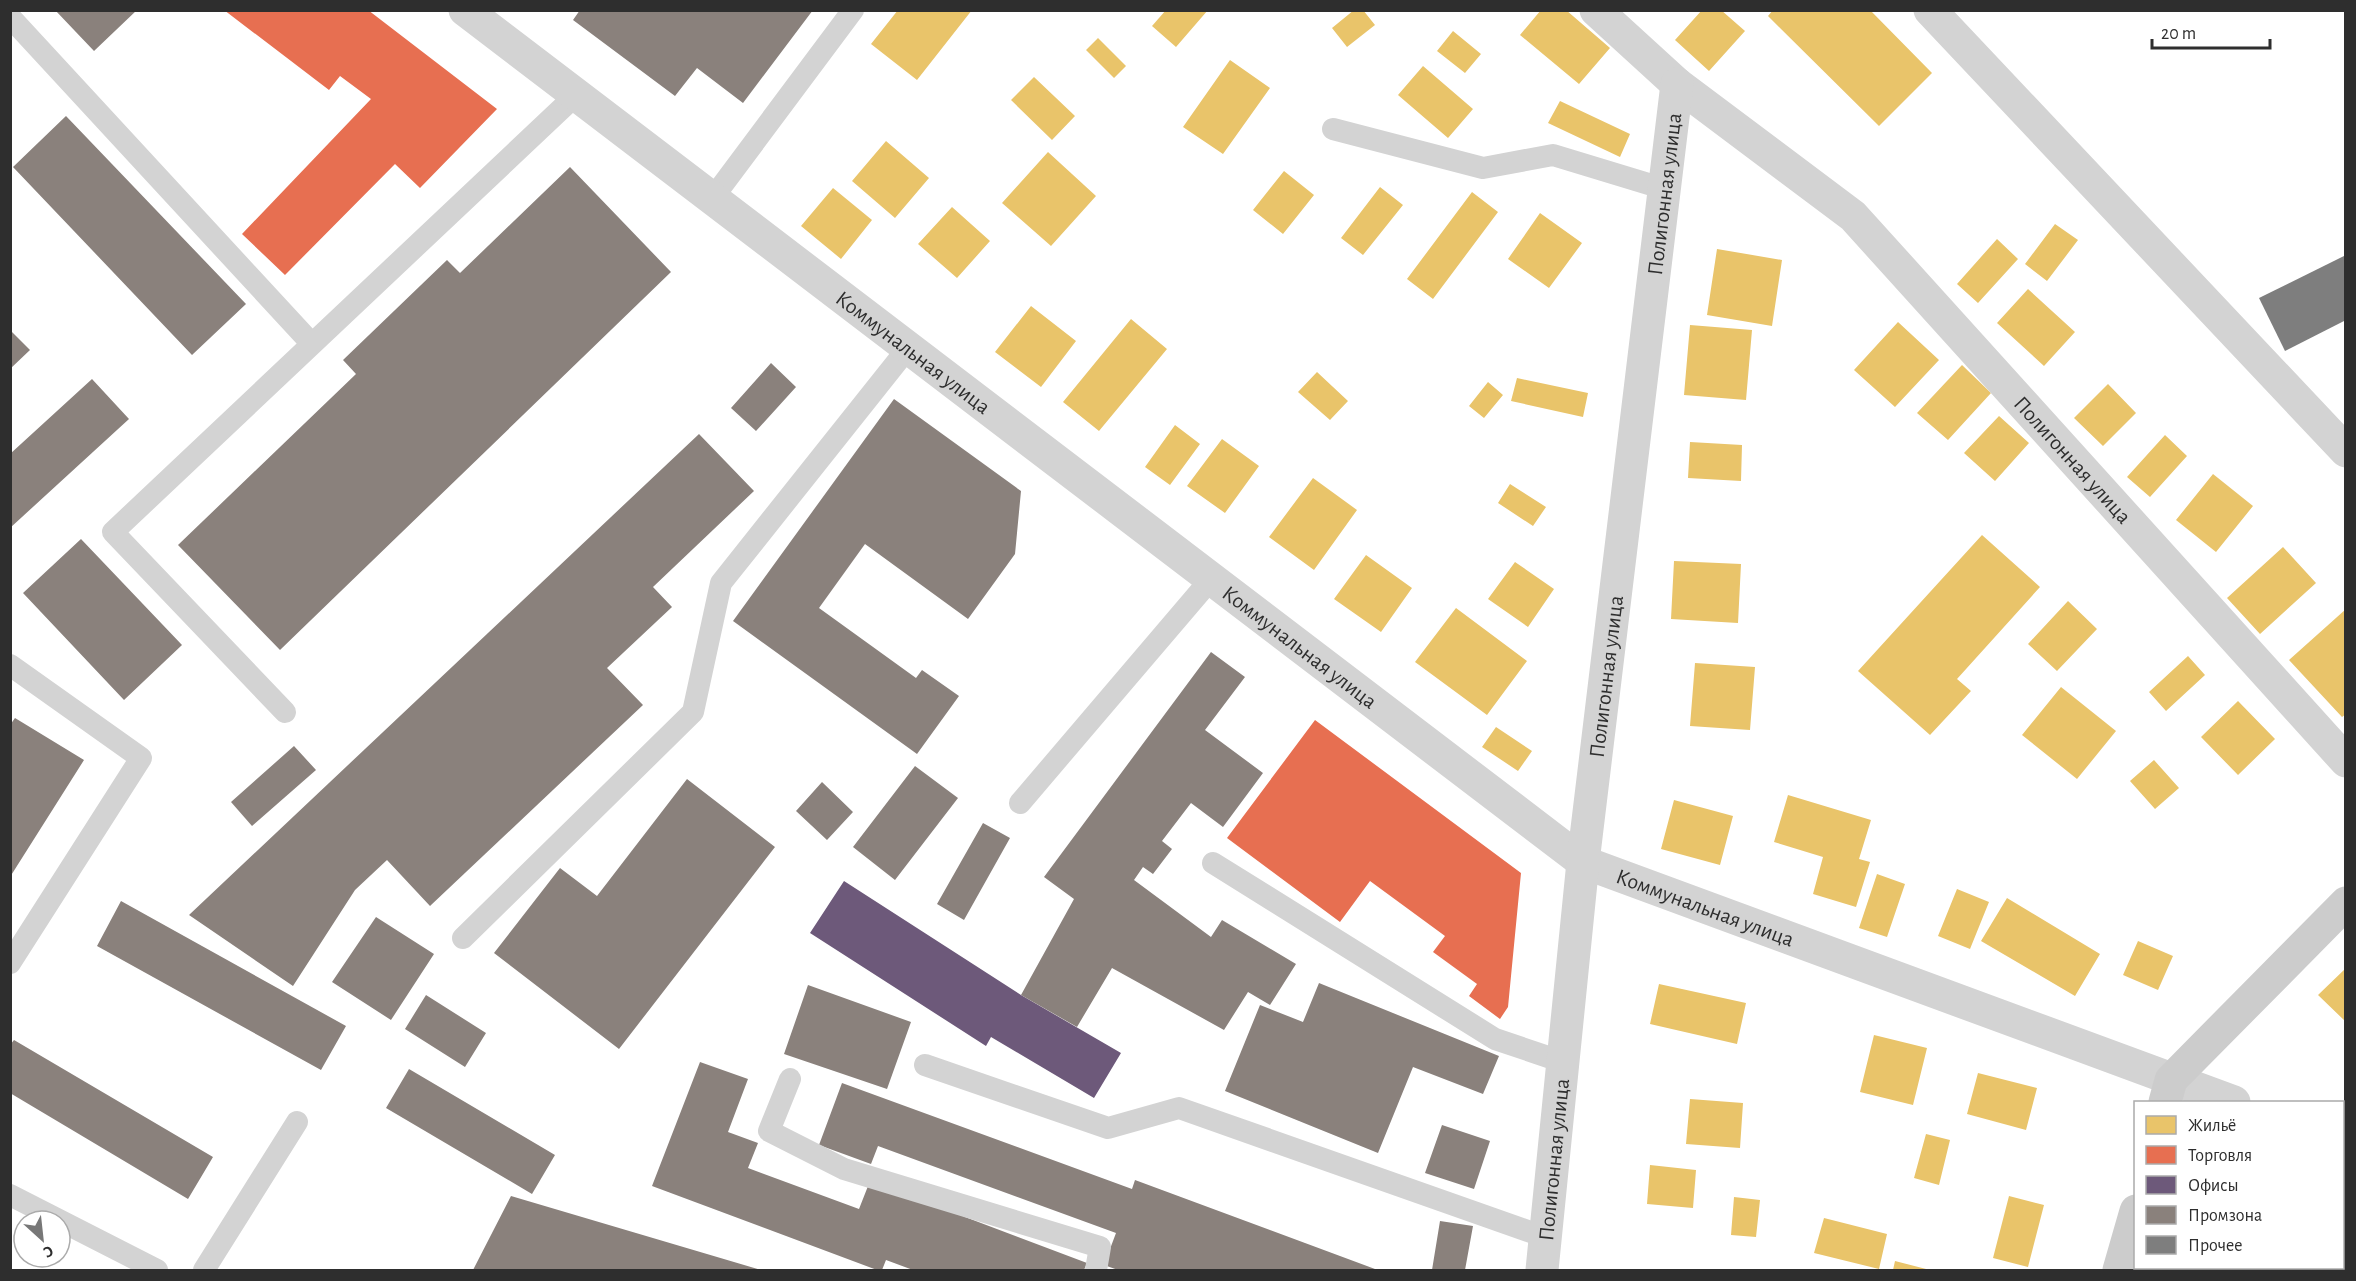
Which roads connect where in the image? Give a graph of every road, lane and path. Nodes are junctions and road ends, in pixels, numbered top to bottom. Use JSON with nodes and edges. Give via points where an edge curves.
{"nodes":[{"id":1,"x":465,"y":10,"type":"edge"},
{"id":2,"x":853,"y":10,"type":"edge"},
{"id":3,"x":1596,"y":10,"type":"edge"},
{"id":4,"x":1930,"y":10,"type":"edge"},
{"id":5,"x":10,"y":17,"type":"edge"},
{"id":6,"x":1677,"y":84,"type":"junction"},
{"id":7,"x":576,"y":95,"type":"junction"},
{"id":8,"x":1333,"y":129,"type":"dead end"},
{"id":9,"x":1665,"y":189,"type":"junction"},
{"id":10,"x":712,"y":199,"type":"junction"},
{"id":11,"x":312,"y":344,"type":"junction"},
{"id":12,"x":908,"y":348,"type":"junction"},
{"id":13,"x":2346,"y":451,"type":"edge"},
{"id":14,"x":1211,"y":579,"type":"junction"},
{"id":15,"x":10,"y":665,"type":"edge"},
{"id":16,"x":285,"y":712,"type":"dead end"},
{"id":17,"x":2346,"y":761,"type":"edge"},
{"id":18,"x":1020,"y":803,"type":"dead end"},
{"id":19,"x":1582,"y":862,"type":"junction"},
{"id":20,"x":1213,"y":863,"type":"dead end"},
{"id":21,"x":2346,"y":903,"type":"edge"},
{"id":22,"x":463,"y":938,"type":"dead end"},
{"id":23,"x":10,"y":963,"type":"edge"},
{"id":24,"x":1563,"y":1062,"type":"junction"},
{"id":25,"x":925,"y":1065,"type":"dead end"},
{"id":26,"x":790,"y":1079,"type":"dead end"},
{"id":27,"x":2168,"y":1091,"type":"edge"},
{"id":28,"x":2228,"y":1101,"type":"edge"},
{"id":29,"x":297,"y":1122,"type":"dead end"},
{"id":30,"x":10,"y":1195,"type":"edge"},
{"id":31,"x":2134,"y":1218,"type":"edge"},
{"id":32,"x":1545,"y":1237,"type":"junction"},
{"id":33,"x":157,"y":1270,"type":"edge"},
{"id":34,"x":204,"y":1270,"type":"edge"},
{"id":35,"x":1096,"y":1270,"type":"edge"},
{"id":36,"x":1542,"y":1270,"type":"edge"},
{"id":37,"x":2120,"y":1270,"type":"edge"}],
"edges":[{"from":1,"to":7,"type":"street","name":"Коммунальная улица"},
{"from":2,"to":10,"type":"lane"},
{"from":3,"to":6,"type":"street","name":"Полигонная улица"},
{"from":4,"to":13,"type":"street"},
{"from":5,"to":11,"type":"lane"},
{"from":6,"to":9,"type":"street","name":"Полигонная улица"},
{"from":6,"to":17,"type":"street","name":"Полигонная улица","via":[[1853,216]]},
{"from":7,"to":10,"type":"street","name":"Коммунальная улица"},
{"from":7,"to":11,"type":"lane"},
{"from":8,"to":9,"type":"lane","via":[[1483,168],[1553,155]]},
{"from":9,"to":19,"type":"street","name":"Полигонная улица"},
{"from":10,"to":12,"type":"street","name":"Коммунальная улица"},
{"from":11,"to":16,"type":"lane","via":[[113,532]]},
{"from":12,"to":14,"type":"street","name":"Коммунальная улица"},
{"from":12,"to":22,"type":"lane","via":[[721,583],[693,712]]},
{"from":14,"to":18,"type":"lane"},
{"from":14,"to":19,"type":"street","name":"Коммунальная улица"},
{"from":15,"to":23,"type":"lane","via":[[141,758]]},
{"from":19,"to":24,"type":"street","name":"Полигонная улица"},
{"from":19,"to":27,"type":"street","name":"Коммунальная улица"},
{"from":20,"to":24,"type":"lane","via":[[1495,1039]]},
{"from":21,"to":27,"type":"main road"},
{"from":24,"to":32,"type":"street","name":"Полигонная улица"},
{"from":25,"to":32,"type":"lane","via":[[1108,1128],[1179,1108]]},
{"from":26,"to":35,"type":"lane","via":[[769,1131],[844,1168],[1100,1247]]},
{"from":27,"to":28,"type":"street","name":"Коммунальная улица"},
{"from":29,"to":34,"type":"lane"},
{"from":30,"to":33,"type":"lane"},
{"from":31,"to":37,"type":"main road"},
{"from":32,"to":36,"type":"street","name":"Полигонная улица"}]}
